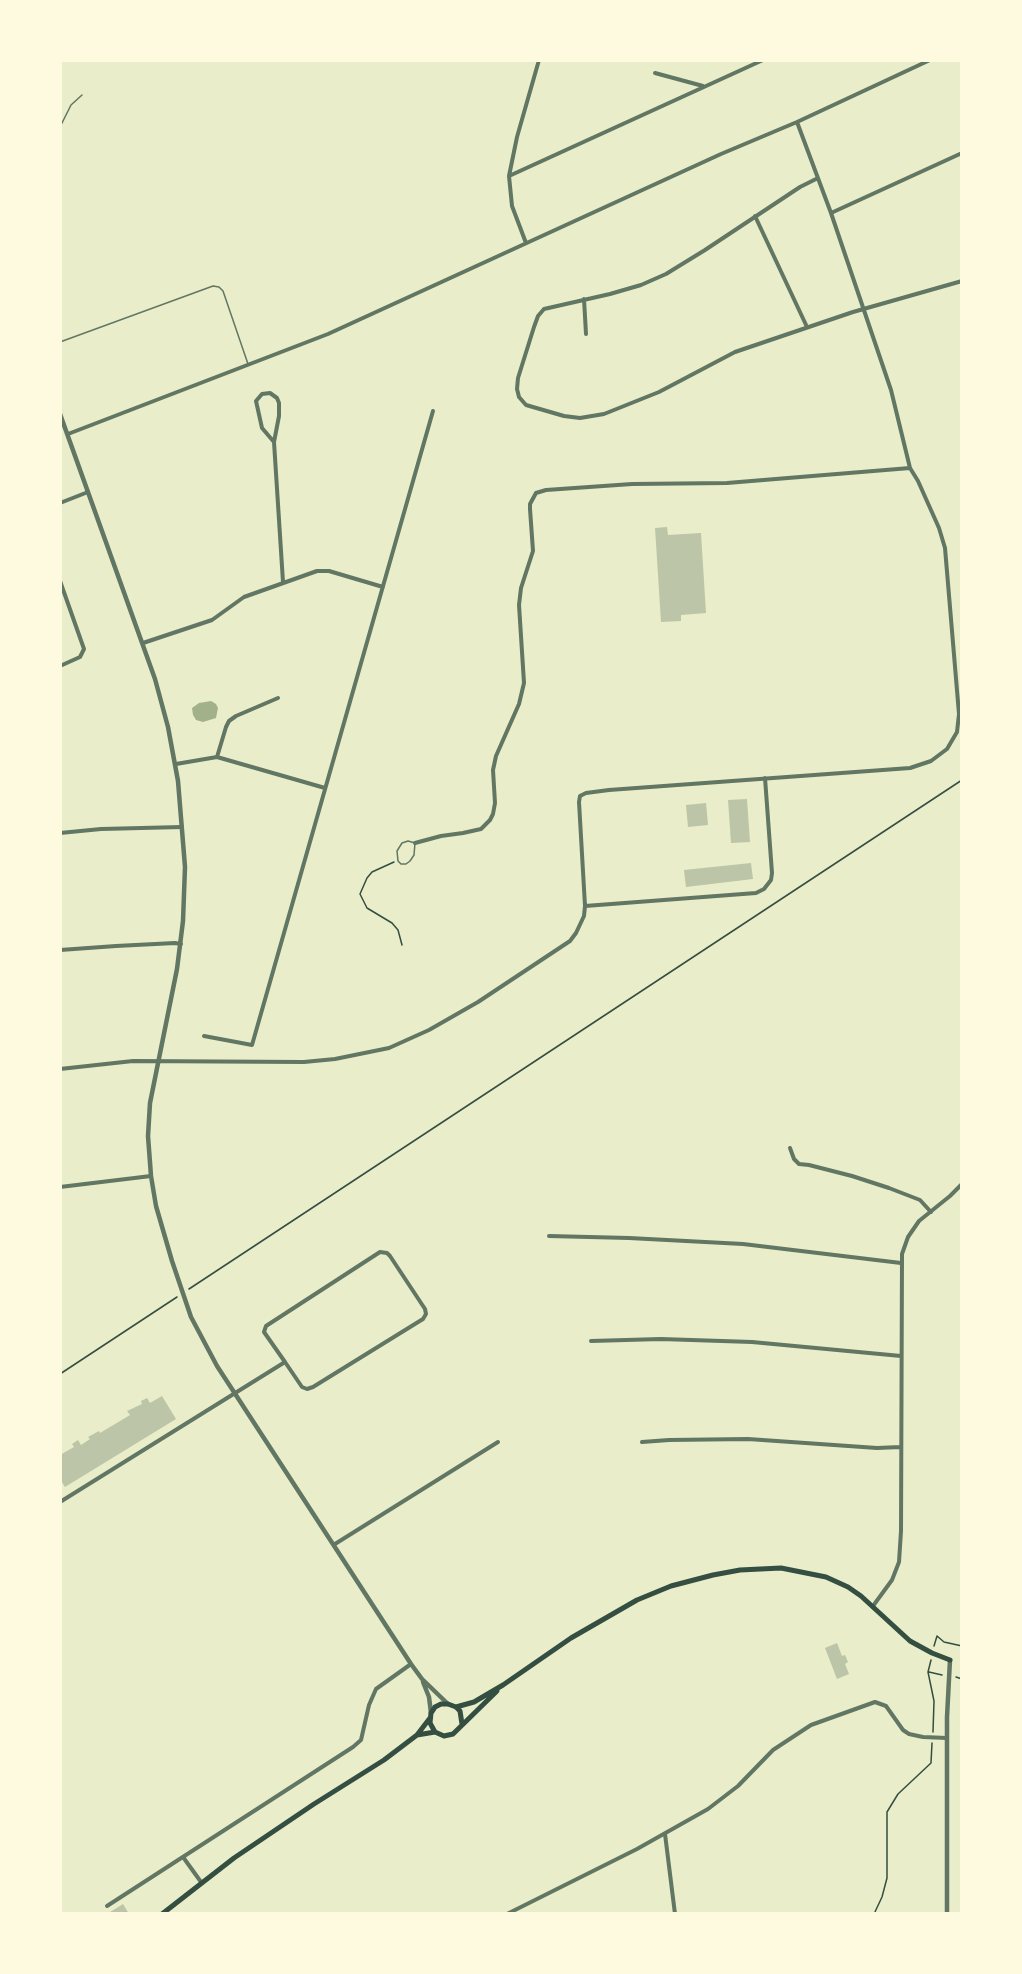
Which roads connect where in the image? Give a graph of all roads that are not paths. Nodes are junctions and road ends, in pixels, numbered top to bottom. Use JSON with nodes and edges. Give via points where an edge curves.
{"nodes":[{"id":1,"x":539,"y":60,"type":"edge"},
{"id":2,"x":763,"y":60,"type":"edge"},
{"id":3,"x":930,"y":60,"type":"edge"},
{"id":4,"x":655,"y":73,"type":"dead end"},
{"id":5,"x":705,"y":87,"type":"junction"},
{"id":6,"x":82,"y":95,"type":"dead end"},
{"id":7,"x":798,"y":122,"type":"junction"},
{"id":8,"x":60,"y":127,"type":"edge"},
{"id":9,"x":962,"y":153,"type":"edge"},
{"id":10,"x":509,"y":176,"type":"junction"},
{"id":11,"x":818,"y":178,"type":"junction"},
{"id":12,"x":831,"y":213,"type":"junction"},
{"id":13,"x":754,"y":216,"type":"junction"},
{"id":14,"x":526,"y":243,"type":"junction"},
{"id":15,"x":962,"y":281,"type":"edge"},
{"id":16,"x":584,"y":299,"type":"junction"},
{"id":17,"x":863,"y":309,"type":"junction"},
{"id":18,"x":807,"y":327,"type":"junction"},
{"id":19,"x":586,"y":334,"type":"dead end"},
{"id":20,"x":60,"y":342,"type":"edge"},
{"id":21,"x":249,"y":365,"type":"junction"},
{"id":22,"x":433,"y":411,"type":"dead end"},
{"id":23,"x":60,"y":414,"type":"edge"},
{"id":24,"x":68,"y":434,"type":"junction"},
{"id":25,"x":60,"y":437,"type":"edge"},
{"id":26,"x":274,"y":442,"type":"junction"},
{"id":27,"x":910,"y":468,"type":"junction"},
{"id":28,"x":89,"y":492,"type":"junction"},
{"id":29,"x":60,"y":503,"type":"edge"},
{"id":30,"x":60,"y":581,"type":"edge"},
{"id":31,"x":283,"y":582,"type":"junction"},
{"id":32,"x":384,"y":587,"type":"junction"},
{"id":33,"x":143,"y":643,"type":"junction"},
{"id":34,"x":60,"y":666,"type":"edge"},
{"id":35,"x":278,"y":698,"type":"dead end"},
{"id":36,"x":217,"y":757,"type":"junction"},
{"id":37,"x":176,"y":764,"type":"junction"},
{"id":38,"x":765,"y":778,"type":"junction"},
{"id":39,"x":325,"y":788,"type":"junction"},
{"id":40,"x":183,"y":827,"type":"junction"},
{"id":41,"x":60,"y":833,"type":"edge"},
{"id":42,"x":415,"y":843,"type":"junction"},
{"id":43,"x":585,"y":906,"type":"junction"},
{"id":44,"x":181,"y":944,"type":"junction"},
{"id":45,"x":60,"y":950,"type":"edge"},
{"id":46,"x":204,"y":1036,"type":"dead end"},
{"id":47,"x":158,"y":1061,"type":"junction"},
{"id":48,"x":60,"y":1069,"type":"edge"},
{"id":49,"x":790,"y":1148,"type":"dead end"},
{"id":50,"x":150,"y":1176,"type":"junction"},
{"id":51,"x":962,"y":1184,"type":"edge"},
{"id":52,"x":60,"y":1187,"type":"edge"},
{"id":53,"x":931,"y":1212,"type":"junction"},
{"id":54,"x":549,"y":1236,"type":"dead end"},
{"id":55,"x":901,"y":1263,"type":"junction"},
{"id":56,"x":591,"y":1341,"type":"dead end"},
{"id":57,"x":901,"y":1356,"type":"junction"},
{"id":58,"x":285,"y":1362,"type":"junction"},
{"id":59,"x":235,"y":1392,"type":"junction"},
{"id":60,"x":498,"y":1442,"type":"dead end"},
{"id":61,"x":642,"y":1442,"type":"dead end"},
{"id":62,"x":900,"y":1447,"type":"junction"},
{"id":63,"x":60,"y":1502,"type":"edge"},
{"id":64,"x":335,"y":1544,"type":"junction"},
{"id":65,"x":873,"y":1606,"type":"junction"},
{"id":66,"x":950,"y":1660,"type":"joint"},
{"id":67,"x":411,"y":1664,"type":"junction"},
{"id":68,"x":422,"y":1679,"type":"junction"},
{"id":69,"x":503,"y":1685,"type":"junction"},
{"id":70,"x":448,"y":1704,"type":"junction"},
{"id":71,"x":456,"y":1707,"type":"junction"},
{"id":72,"x":431,"y":1715,"type":"junction"},
{"id":73,"x":462,"y":1724,"type":"junction"},
{"id":74,"x":435,"y":1732,"type":"junction"},
{"id":75,"x":417,"y":1735,"type":"junction"},
{"id":76,"x":947,"y":1738,"type":"junction"},
{"id":77,"x":665,"y":1834,"type":"junction"},
{"id":78,"x":183,"y":1857,"type":"junction"},
{"id":79,"x":201,"y":1882,"type":"junction"},
{"id":80,"x":107,"y":1906,"type":"dead end"},
{"id":81,"x":162,"y":1914,"type":"edge"},
{"id":82,"x":507,"y":1914,"type":"edge"},
{"id":83,"x":675,"y":1914,"type":"edge"},
{"id":84,"x":947,"y":1914,"type":"edge"}],
"edges":[{"from":1,"to":10,"type":"street"},
{"from":2,"to":5,"type":"street"},
{"from":3,"to":7,"type":"street"},
{"from":4,"to":5,"type":"street"},
{"from":5,"to":10,"type":"street"},
{"from":6,"to":8,"type":"lane","via":[[71,105]]},
{"from":7,"to":11,"type":"street"},
{"from":7,"to":14,"type":"street"},
{"from":9,"to":12,"type":"street"},
{"from":10,"to":14,"type":"street","via":[[512,206]]},
{"from":11,"to":12,"type":"street"},
{"from":11,"to":13,"type":"street"},
{"from":12,"to":17,"type":"street"},
{"from":13,"to":16,"type":"street","via":[[666,274],[641,285]]},
{"from":13,"to":18,"type":"street"},
{"from":14,"to":21,"type":"street"},
{"from":15,"to":17,"type":"street"},
{"from":16,"to":18,"type":"street","via":[[548,307],[538,316],[517,383],[519,398],[526,405],[572,418],[604,414],[659,392],[735,352]]},
{"from":16,"to":19,"type":"street"},
{"from":17,"to":18,"type":"street"},
{"from":17,"to":27,"type":"street","via":[[891,390]]},
{"from":20,"to":21,"type":"lane","via":[[213,286],[223,291]]},
{"from":21,"to":24,"type":"street"},
{"from":22,"to":32,"type":"street"},
{"from":23,"to":24,"type":"street"},
{"from":24,"to":25,"type":"lane"},
{"from":24,"to":28,"type":"street"},
{"from":26,"to":26,"type":"street","via":[[279,403],[274,394],[262,394],[256,401],[262,428]]},
{"from":26,"to":31,"type":"street"},
{"from":27,"to":38,"type":"street","via":[[945,548],[959,714],[957,732],[947,749],[931,761],[904,769]]},
{"from":27,"to":42,"type":"street","via":[[536,493],[530,504],[533,550],[519,605],[524,682],[519,704],[496,756],[493,814],[481,829]]},
{"from":28,"to":29,"type":"street"},
{"from":28,"to":33,"type":"street"},
{"from":30,"to":34,"type":"street","via":[[84,649],[80,657]]},
{"from":31,"to":32,"type":"street","via":[[324,570]]},
{"from":31,"to":33,"type":"street","via":[[244,597],[212,620]]},
{"from":32,"to":39,"type":"street"},
{"from":33,"to":37,"type":"street"},
{"from":35,"to":36,"type":"street","via":[[229,721]]},
{"from":36,"to":37,"type":"street"},
{"from":36,"to":39,"type":"street"},
{"from":37,"to":40,"type":"street"},
{"from":38,"to":43,"type":"street","via":[[772,873],[764,889],[756,893]]},
{"from":38,"to":43,"type":"street","via":[[609,790],[580,796]]},
{"from":39,"to":46,"type":"street","via":[[252,1045]]},
{"from":40,"to":41,"type":"street"},
{"from":40,"to":44,"type":"street"},
{"from":42,"to":42,"type":"lane","via":[[402,843],[398,861],[410,861]]},
{"from":43,"to":47,"type":"street","via":[[580,927],[570,940],[461,1012],[389,1048],[304,1062]]},
{"from":44,"to":45,"type":"street"},
{"from":44,"to":47,"type":"street"},
{"from":47,"to":48,"type":"street"},
{"from":47,"to":50,"type":"street","via":[[148,1136]]},
{"from":49,"to":53,"type":"street","via":[[798,1164],[886,1187],[921,1200]]},
{"from":50,"to":52,"type":"street"},
{"from":50,"to":59,"type":"street","via":[[177,1280],[191,1317]]},
{"from":51,"to":53,"type":"street"},
{"from":53,"to":55,"type":"street","via":[[908,1237]]},
{"from":54,"to":55,"type":"street","via":[[743,1244]]},
{"from":55,"to":57,"type":"street"},
{"from":56,"to":57,"type":"street","via":[[752,1342]]},
{"from":57,"to":62,"type":"street"},
{"from":58,"to":58,"type":"street","via":[[264,1332],[266,1326],[380,1252],[390,1256],[425,1309],[423,1319],[313,1388],[302,1387]]},
{"from":58,"to":59,"type":"street"},
{"from":59,"to":63,"type":"street"},
{"from":59,"to":64,"type":"street"},
{"from":60,"to":64,"type":"street"},
{"from":61,"to":62,"type":"street","via":[[748,1439]]},
{"from":62,"to":65,"type":"street","via":[[899,1562],[892,1580]]},
{"from":64,"to":67,"type":"street"},
{"from":65,"to":66,"type":"main road","via":[[910,1641]]},
{"from":65,"to":69,"type":"main road","via":[[848,1587],[800,1571],[759,1568],[713,1575],[671,1586],[624,1607]]},
{"from":66,"to":76,"type":"street"},
{"from":67,"to":68,"type":"street"},
{"from":67,"to":78,"type":"street","via":[[376,1689],[361,1740],[353,1747]]},
{"from":68,"to":70,"type":"street"},
{"from":68,"to":72,"type":"street"},
{"from":69,"to":71,"type":"main road","via":[[474,1702]]},
{"from":69,"to":73,"type":"main road"},
{"from":70,"to":71,"type":"main road"},
{"from":70,"to":72,"type":"main road","via":[[435,1707]]},
{"from":71,"to":73,"type":"main road"},
{"from":72,"to":74,"type":"main road"},
{"from":72,"to":75,"type":"main road"},
{"from":73,"to":74,"type":"main road","via":[[453,1734]]},
{"from":74,"to":75,"type":"main road"},
{"from":75,"to":79,"type":"main road"},
{"from":76,"to":77,"type":"street","via":[[909,1734],[885,1706],[868,1703],[811,1725],[773,1750],[717,1803]]},
{"from":76,"to":84,"type":"street"},
{"from":77,"to":82,"type":"street"},
{"from":77,"to":83,"type":"street"},
{"from":78,"to":79,"type":"street"},
{"from":78,"to":80,"type":"street"},
{"from":79,"to":81,"type":"main road"}]}
